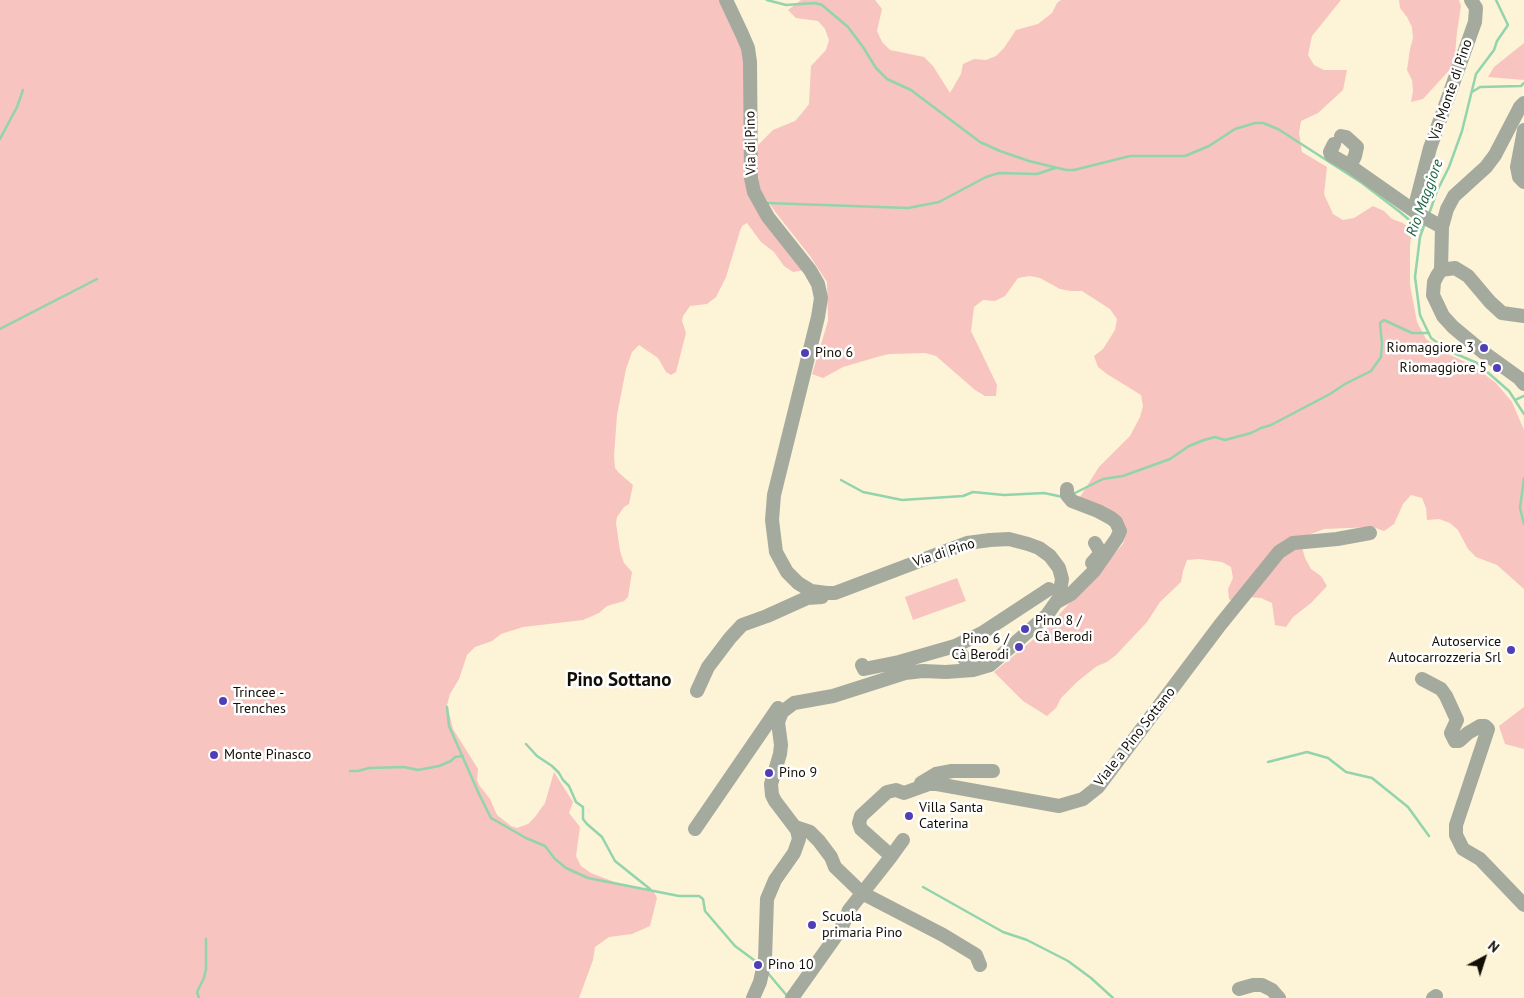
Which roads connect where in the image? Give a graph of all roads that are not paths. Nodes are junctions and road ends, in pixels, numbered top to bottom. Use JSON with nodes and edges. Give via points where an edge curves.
{"nodes":[{"id":1,"x":726,"y":0,"type":"edge"},
{"id":2,"x":1471,"y":0,"type":"edge"},
{"id":3,"x":1524,"y":103,"type":"edge"},
{"id":4,"x":1524,"y":130,"type":"edge"},
{"id":5,"x":1350,"y":166,"type":"junction"},
{"id":6,"x":1524,"y":182,"type":"edge"},
{"id":7,"x":1417,"y":213,"type":"junction"},
{"id":8,"x":1439,"y":225,"type":"junction"},
{"id":9,"x":1441,"y":270,"type":"junction"},
{"id":10,"x":1524,"y":316,"type":"edge"},
{"id":11,"x":1524,"y":384,"type":"edge"},
{"id":12,"x":1067,"y":489,"type":"dead end"},
{"id":13,"x":1370,"y":533,"type":"dead end"},
{"id":14,"x":1095,"y":542,"type":"dead end"},
{"id":15,"x":1056,"y":593,"type":"junction"},
{"id":16,"x":827,"y":594,"type":"junction"},
{"id":17,"x":956,"y":646,"type":"junction"},
{"id":18,"x":862,"y":665,"type":"dead end"},
{"id":19,"x":973,"y":670,"type":"junction"},
{"id":20,"x":1422,"y":679,"type":"dead end"},
{"id":21,"x":697,"y":691,"type":"dead end"},
{"id":22,"x":807,"y":700,"type":"junction"},
{"id":23,"x":993,"y":771,"type":"dead end"},
{"id":24,"x":918,"y":788,"type":"junction"},
{"id":25,"x":795,"y":827,"type":"junction"},
{"id":26,"x":695,"y":829,"type":"dead end"},
{"id":27,"x":903,"y":840,"type":"dead end"},
{"id":28,"x":890,"y":858,"type":"junction"},
{"id":29,"x":862,"y":893,"type":"junction"},
{"id":30,"x":1524,"y":905,"type":"edge"},
{"id":31,"x":980,"y":965,"type":"dead end"},
{"id":32,"x":1239,"y":989,"type":"dead end"},
{"id":33,"x":753,"y":998,"type":"edge"},
{"id":34,"x":792,"y":998,"type":"edge"},
{"id":35,"x":1279,"y":998,"type":"edge"}],
"edges":[{"from":1,"to":16,"type":"street","name":"Via di Pino","via":[[748,48],[754,192],[768,217],[810,270],[821,298],[774,495],[772,520],[776,552],[787,572],[798,583]]},
{"from":2,"to":7,"type":"street","name":"Via Monte di Pino","via":[[1476,8],[1475,22],[1430,148]]},
{"from":3,"to":8,"type":"street","via":[[1495,155],[1454,196]]},
{"from":4,"to":6,"type":"street","via":[[1517,167]]},
{"from":5,"to":5,"type":"street","via":[[1357,147],[1346,137],[1338,140],[1330,152]]},
{"from":5,"to":7,"type":"street"},
{"from":7,"to":8,"type":"street"},
{"from":8,"to":9,"type":"street"},
{"from":9,"to":10,"type":"street","via":[[1455,268],[1461,271],[1502,313]]},
{"from":9,"to":11,"type":"street","via":[[1434,282],[1433,295],[1443,316]]},
{"from":12,"to":15,"type":"street","via":[[1072,501],[1111,518],[1120,531],[1094,571],[1071,594]]},
{"from":13,"to":24,"type":"street","name":"Viale a Pino Sottano","via":[[1293,543],[1279,552],[1098,787],[1083,799],[1059,806],[937,784]]},
{"from":14,"to":15,"type":"street","via":[[1100,550],[1098,557],[1076,580]]},
{"from":15,"to":16,"type":"street","name":"Via di Pino","via":[[1062,578],[1050,556],[1039,548],[1009,539],[967,542]]},
{"from":15,"to":17,"type":"street"},
{"from":15,"to":19,"type":"street","via":[[1047,615],[990,665]]},
{"from":16,"to":21,"type":"street","via":[[807,598],[742,625],[708,667]]},
{"from":17,"to":18,"type":"street","via":[[899,662],[864,669]]},
{"from":17,"to":19,"type":"street"},
{"from":19,"to":22,"type":"street","via":[[905,673],[833,696]]},
{"from":20,"to":30,"type":"street","via":[[1441,689],[1446,696],[1457,720],[1451,733],[1455,741],[1480,726],[1488,729],[1456,824],[1456,835],[1463,849],[1480,859]]},
{"from":22,"to":25,"type":"street","via":[[794,703],[782,712],[778,722],[780,754],[771,784],[775,801]]},
{"from":22,"to":26,"type":"street","via":[[799,695],[785,701]]},
{"from":23,"to":24,"type":"street","name":"Viale a Pino Sottano","via":[[952,770],[926,779]]},
{"from":24,"to":28,"type":"street","name":"Viale a Pino Sottano","via":[[887,792],[861,816],[861,829]]},
{"from":25,"to":29,"type":"street","via":[[810,832],[819,840],[835,867]]},
{"from":25,"to":33,"type":"street","via":[[799,838],[796,850],[775,880],[767,900],[766,959]]},
{"from":27,"to":28,"type":"street"},
{"from":28,"to":29,"type":"street"},
{"from":29,"to":31,"type":"street","via":[[950,938],[976,955]]},
{"from":29,"to":34,"type":"street"},
{"from":32,"to":35,"type":"street","via":[[1262,985]]}]}
